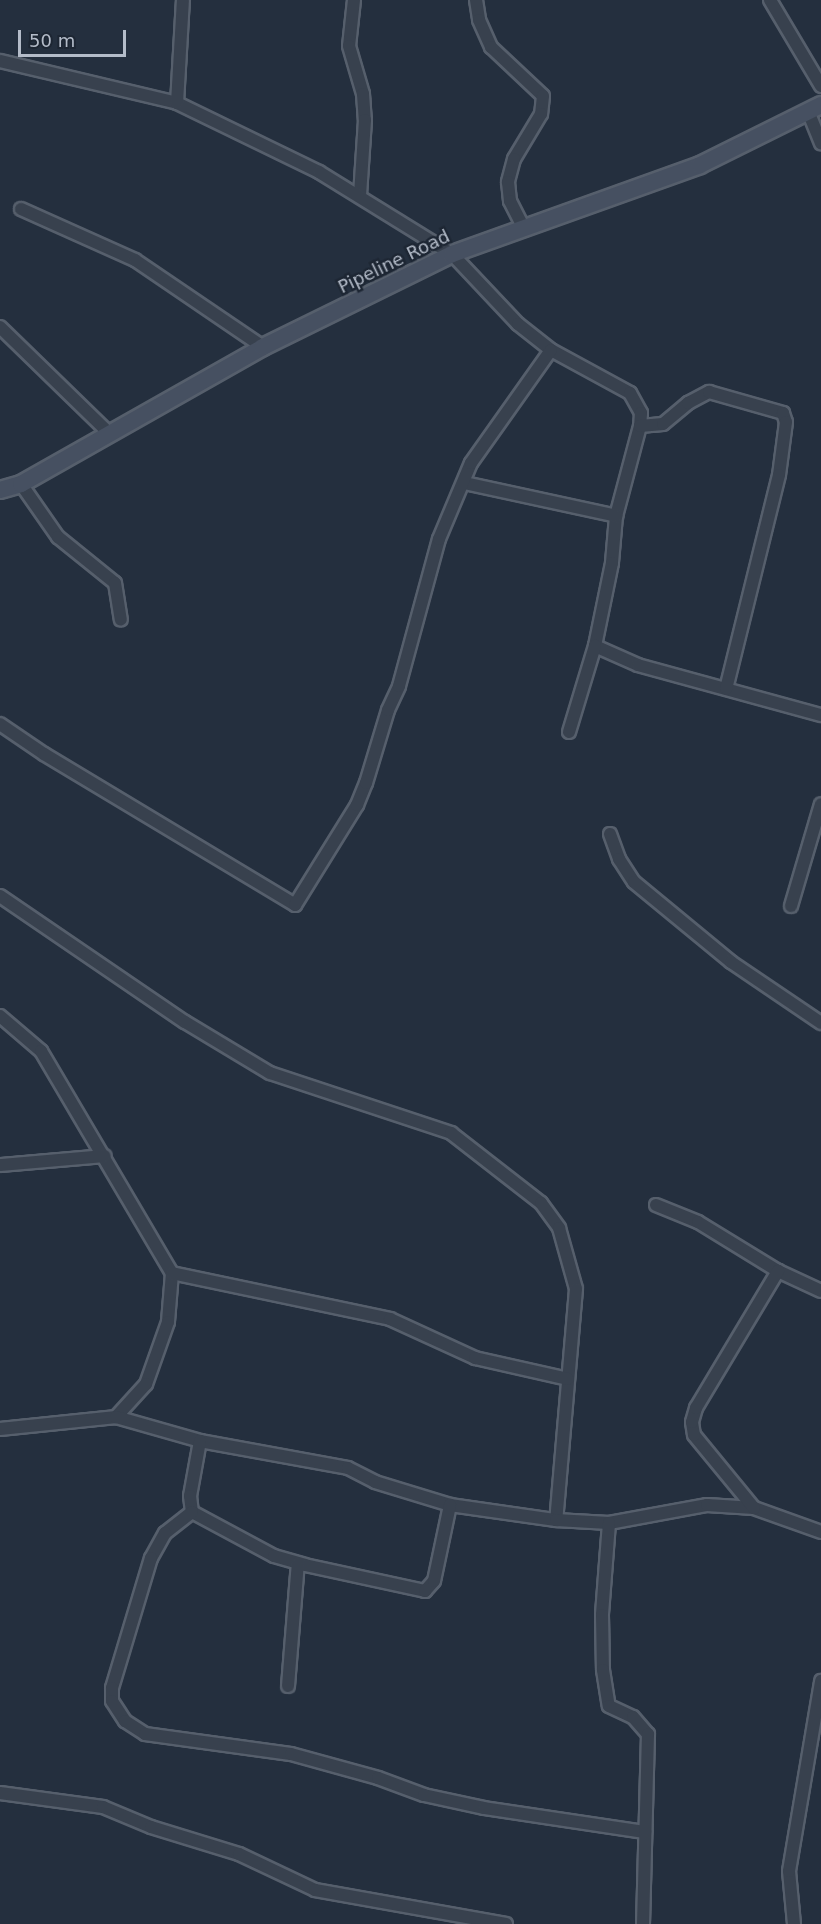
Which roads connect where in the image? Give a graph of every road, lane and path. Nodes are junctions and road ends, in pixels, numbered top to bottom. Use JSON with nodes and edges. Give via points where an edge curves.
{"nodes":[{"id":1,"x":183,"y":0,"type":"edge"},
{"id":2,"x":354,"y":0,"type":"edge"},
{"id":3,"x":476,"y":0,"type":"edge"},
{"id":4,"x":770,"y":0,"type":"edge"},
{"id":5,"x":0,"y":61,"type":"edge"},
{"id":6,"x":821,"y":86,"type":"edge"},
{"id":7,"x":177,"y":103,"type":"junction"},
{"id":8,"x":814,"y":108,"type":"edge"},
{"id":9,"x":821,"y":144,"type":"edge"},
{"id":10,"x":360,"y":196,"type":"junction"},
{"id":11,"x":21,"y":209,"type":"dead end"},
{"id":12,"x":524,"y":228,"type":"junction"},
{"id":13,"x":452,"y":254,"type":"junction"},
{"id":14,"x":0,"y":327,"type":"edge"},
{"id":15,"x":263,"y":347,"type":"junction"},
{"id":16,"x":551,"y":350,"type":"junction"},
{"id":17,"x":640,"y":426,"type":"junction"},
{"id":18,"x":109,"y":433,"type":"junction"},
{"id":19,"x":464,"y":483,"type":"junction"},
{"id":20,"x":21,"y":484,"type":"junction"},
{"id":21,"x":0,"y":490,"type":"edge"},
{"id":22,"x":616,"y":516,"type":"junction"},
{"id":23,"x":120,"y":620,"type":"dead end"},
{"id":24,"x":595,"y":646,"type":"junction"},
{"id":25,"x":726,"y":689,"type":"junction"},
{"id":26,"x":821,"y":715,"type":"edge"},
{"id":27,"x":0,"y":724,"type":"edge"},
{"id":28,"x":569,"y":732,"type":"dead end"},
{"id":29,"x":821,"y":804,"type":"edge"},
{"id":30,"x":610,"y":834,"type":"dead end"},
{"id":31,"x":0,"y":896,"type":"edge"},
{"id":32,"x":791,"y":906,"type":"dead end"},
{"id":33,"x":0,"y":1016,"type":"edge"},
{"id":34,"x":821,"y":1023,"type":"edge"},
{"id":35,"x":105,"y":1156,"type":"junction"},
{"id":36,"x":0,"y":1165,"type":"edge"},
{"id":37,"x":656,"y":1205,"type":"dead end"},
{"id":38,"x":778,"y":1271,"type":"junction"},
{"id":39,"x":172,"y":1273,"type":"junction"},
{"id":40,"x":821,"y":1291,"type":"edge"},
{"id":41,"x":568,"y":1378,"type":"junction"},
{"id":42,"x":116,"y":1417,"type":"junction"},
{"id":43,"x":0,"y":1429,"type":"edge"},
{"id":44,"x":200,"y":1441,"type":"junction"},
{"id":45,"x":450,"y":1505,"type":"junction"},
{"id":46,"x":754,"y":1508,"type":"junction"},
{"id":47,"x":192,"y":1512,"type":"junction"},
{"id":48,"x":556,"y":1520,"type":"junction"},
{"id":49,"x":609,"y":1523,"type":"junction"},
{"id":50,"x":821,"y":1532,"type":"edge"},
{"id":51,"x":298,"y":1563,"type":"junction"},
{"id":52,"x":821,"y":1681,"type":"edge"},
{"id":53,"x":288,"y":1686,"type":"dead end"},
{"id":54,"x":0,"y":1793,"type":"edge"},
{"id":55,"x":645,"y":1832,"type":"junction"},
{"id":56,"x":506,"y":1924,"type":"edge"},
{"id":57,"x":643,"y":1924,"type":"edge"},
{"id":58,"x":794,"y":1924,"type":"edge"}],
"edges":[{"from":1,"to":7,"type":"street"},
{"from":2,"to":10,"type":"street","via":[[349,46],[363,94],[365,120]]},
{"from":3,"to":12,"type":"street","via":[[491,47],[543,96],[541,114],[514,159],[508,182],[510,201]]},
{"from":4,"to":6,"type":"street"},
{"from":5,"to":7,"type":"street"},
{"from":7,"to":10,"type":"street"},
{"from":8,"to":9,"type":"street"},
{"from":8,"to":12,"type":"street","name":"Pipeline Road","via":[[700,165]]},
{"from":10,"to":13,"type":"street"},
{"from":11,"to":15,"type":"street","via":[[135,260]]},
{"from":12,"to":13,"type":"street","name":"Pipeline Road"},
{"from":13,"to":15,"type":"street","name":"Pipeline Road"},
{"from":13,"to":16,"type":"street","via":[[518,324]]},
{"from":14,"to":18,"type":"street"},
{"from":15,"to":18,"type":"street","name":"Pipeline Road"},
{"from":16,"to":17,"type":"street","via":[[630,393],[641,413]]},
{"from":16,"to":19,"type":"street","via":[[471,463]]},
{"from":17,"to":22,"type":"street"},
{"from":17,"to":25,"type":"street","via":[[663,424],[709,392],[783,414],[786,422],[779,475]]},
{"from":18,"to":20,"type":"street","name":"Pipeline Road"},
{"from":19,"to":22,"type":"street"},
{"from":19,"to":27,"type":"street","via":[[439,538],[399,686],[387,710],[357,805],[295,905]]},
{"from":20,"to":21,"type":"street","name":"Pipeline Road"},
{"from":20,"to":23,"type":"street","via":[[58,537],[115,583],[121,602]]},
{"from":22,"to":24,"type":"street","via":[[612,563]]},
{"from":24,"to":25,"type":"street","via":[[638,665]]},
{"from":24,"to":28,"type":"street"},
{"from":25,"to":26,"type":"street"},
{"from":29,"to":32,"type":"street"},
{"from":30,"to":34,"type":"street","via":[[619,859],[634,882],[730,962]]},
{"from":31,"to":41,"type":"street","via":[[185,1022],[270,1073],[452,1133],[541,1203],[559,1228],[576,1289]]},
{"from":33,"to":35,"type":"street","via":[[41,1051]]},
{"from":35,"to":36,"type":"street"},
{"from":35,"to":39,"type":"street"},
{"from":37,"to":38,"type":"street","via":[[698,1222]]},
{"from":38,"to":40,"type":"street"},
{"from":38,"to":46,"type":"street","via":[[696,1408],[692,1422],[694,1435]]},
{"from":39,"to":41,"type":"street","via":[[390,1319],[476,1358]]},
{"from":39,"to":42,"type":"street","via":[[168,1322],[146,1384]]},
{"from":41,"to":48,"type":"street"},
{"from":42,"to":43,"type":"street"},
{"from":42,"to":44,"type":"street"},
{"from":44,"to":45,"type":"street","via":[[348,1468],[375,1482]]},
{"from":44,"to":47,"type":"street","via":[[190,1496]]},
{"from":45,"to":48,"type":"street"},
{"from":45,"to":51,"type":"street","via":[[434,1581],[425,1591]]},
{"from":46,"to":49,"type":"street","via":[[707,1505]]},
{"from":46,"to":50,"type":"street"},
{"from":47,"to":51,"type":"street","via":[[274,1556]]},
{"from":47,"to":55,"type":"street","via":[[165,1533],[151,1558],[112,1688],[112,1701],[125,1721],[145,1734],[291,1754],[424,1795],[484,1808]]},
{"from":48,"to":49,"type":"street"},
{"from":49,"to":55,"type":"street","via":[[602,1615],[603,1670],[609,1706],[633,1717],[648,1734]]},
{"from":51,"to":53,"type":"street"},
{"from":52,"to":58,"type":"street","via":[[789,1871]]},
{"from":54,"to":56,"type":"street","via":[[113,1810],[151,1827],[254,1859],[315,1890]]},
{"from":55,"to":57,"type":"street"}]}
